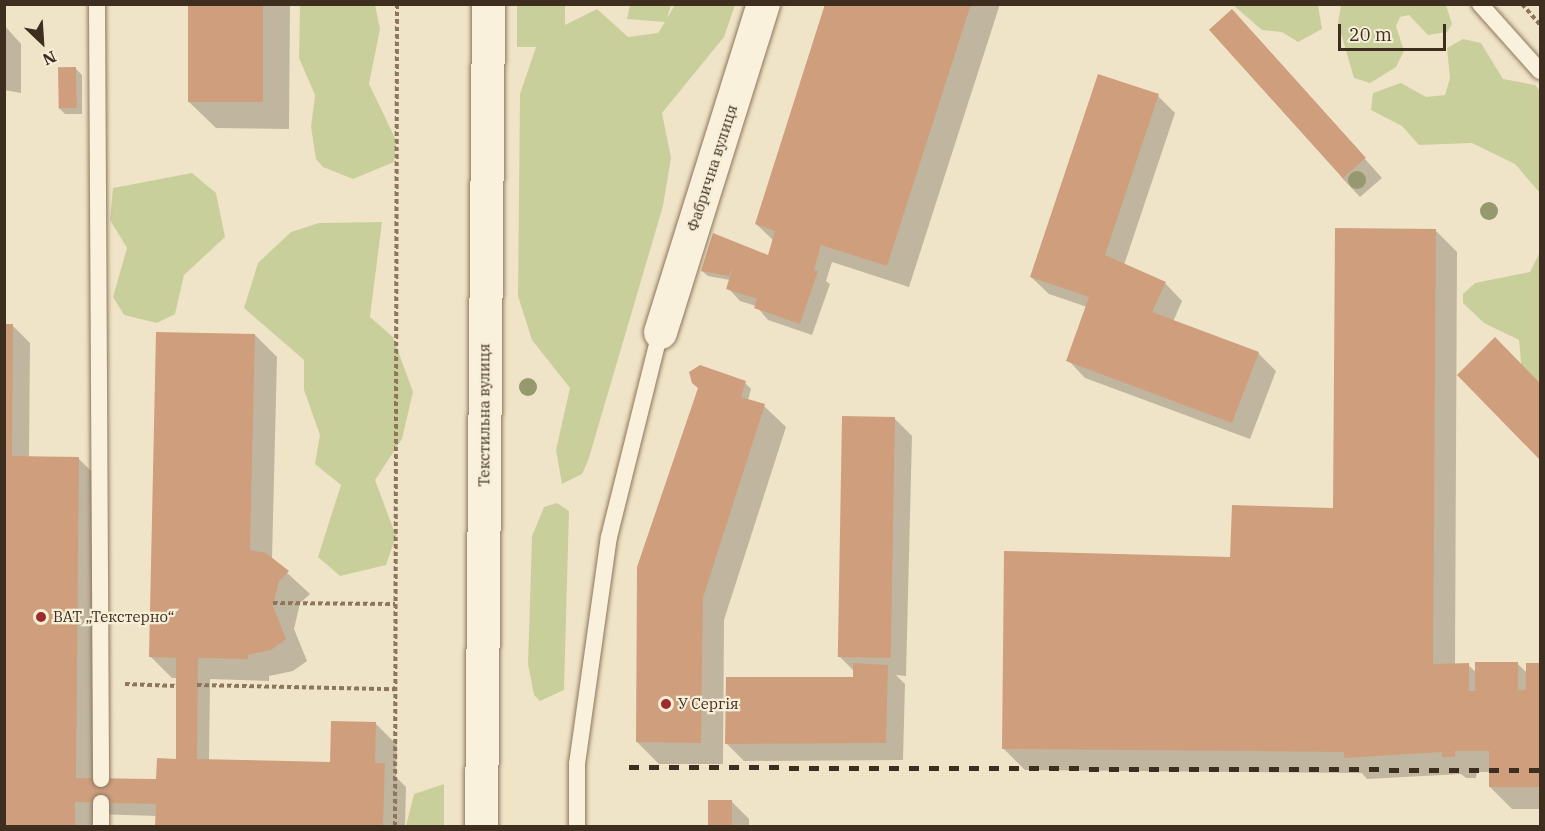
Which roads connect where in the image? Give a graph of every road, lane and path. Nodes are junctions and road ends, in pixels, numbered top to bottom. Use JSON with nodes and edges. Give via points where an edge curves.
{"nodes":[{"id":1,"x":97,"y":4,"type":"edge"},
{"id":2,"x":397,"y":4,"type":"edge"},
{"id":3,"x":488,"y":4,"type":"edge"},
{"id":4,"x":763,"y":4,"type":"edge"},
{"id":5,"x":1480,"y":4,"type":"edge"},
{"id":6,"x":1522,"y":4,"type":"edge"},
{"id":7,"x":1540,"y":26,"type":"edge"},
{"id":8,"x":1540,"y":71,"type":"edge"},
{"id":9,"x":660,"y":332,"type":"joint"},
{"id":10,"x":273,"y":603,"type":"dead end"},
{"id":11,"x":395,"y":604,"type":"junction"},
{"id":12,"x":100,"y":684,"type":"junction"},
{"id":13,"x":197,"y":685,"type":"dead end"},
{"id":14,"x":177,"y":686,"type":"dead end"},
{"id":15,"x":394,"y":689,"type":"junction"},
{"id":16,"x":101,"y":778,"type":"dead end"},
{"id":17,"x":101,"y":803,"type":"dead end"},
{"id":18,"x":101,"y":826,"type":"edge"},
{"id":19,"x":396,"y":826,"type":"edge"},
{"id":20,"x":481,"y":826,"type":"edge"},
{"id":21,"x":577,"y":826,"type":"edge"}],
"edges":[{"from":1,"to":12,"type":"lane"},
{"from":2,"to":11,"type":"path"},
{"from":3,"to":20,"type":"street","name":"Текстильна вулиця"},
{"from":4,"to":9,"type":"street","name":"Фабрична вулиця"},
{"from":5,"to":8,"type":"lane"},
{"from":6,"to":7,"type":"path"},
{"from":9,"to":21,"type":"lane","via":[[609,537],[578,764]]},
{"from":10,"to":11,"type":"path"},
{"from":11,"to":15,"type":"path"},
{"from":12,"to":14,"type":"path"},
{"from":12,"to":16,"type":"lane"},
{"from":13,"to":15,"type":"path"},
{"from":15,"to":19,"type":"path"},
{"from":17,"to":18,"type":"lane"}]}
